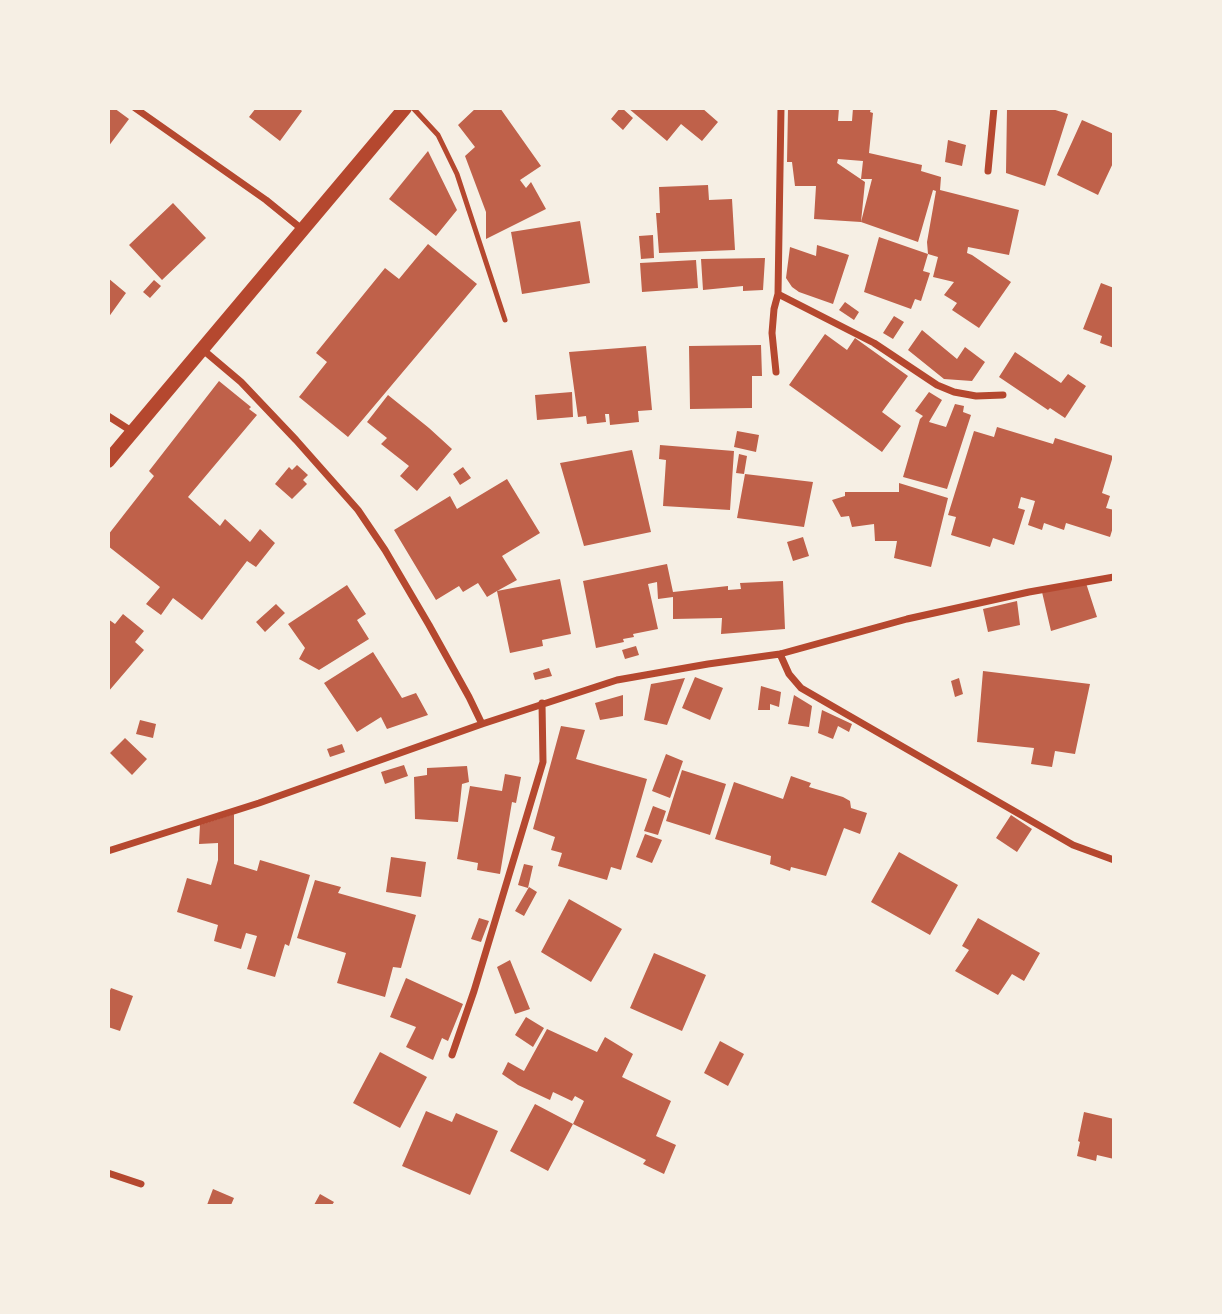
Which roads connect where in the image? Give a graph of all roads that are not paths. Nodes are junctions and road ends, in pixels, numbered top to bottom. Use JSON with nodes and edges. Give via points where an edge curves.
{"nodes":[{"id":1,"x":135,"y":108,"type":"edge"},
{"id":2,"x":405,"y":108,"type":"edge"},
{"id":3,"x":413,"y":108,"type":"edge"},
{"id":4,"x":781,"y":108,"type":"edge"},
{"id":5,"x":993,"y":108,"type":"edge"},
{"id":6,"x":988,"y":171,"type":"dead end"},
{"id":7,"x":303,"y":230,"type":"junction"},
{"id":8,"x":778,"y":294,"type":"junction"},
{"id":9,"x":505,"y":320,"type":"dead end"},
{"id":10,"x":202,"y":349,"type":"junction"},
{"id":11,"x":776,"y":372,"type":"dead end"},
{"id":12,"x":1003,"y":395,"type":"dead end"},
{"id":13,"x":108,"y":416,"type":"edge"},
{"id":14,"x":133,"y":432,"type":"junction"},
{"id":15,"x":108,"y":461,"type":"edge"},
{"id":16,"x":1114,"y":577,"type":"edge"},
{"id":17,"x":780,"y":654,"type":"junction"},
{"id":18,"x":542,"y":703,"type":"junction"},
{"id":19,"x":482,"y":724,"type":"junction"},
{"id":20,"x":108,"y":851,"type":"edge"},
{"id":21,"x":1114,"y":860,"type":"edge"},
{"id":22,"x":452,"y":1055,"type":"dead end"},
{"id":23,"x":108,"y":1173,"type":"edge"},
{"id":24,"x":141,"y":1184,"type":"dead end"}],
"edges":[{"from":1,"to":7,"type":"street"},
{"from":2,"to":7,"type":"main road"},
{"from":3,"to":9,"type":"lane","via":[[438,135],[457,174]]},
{"from":4,"to":8,"type":"street"},
{"from":5,"to":6,"type":"street"},
{"from":7,"to":10,"type":"main road"},
{"from":8,"to":11,"type":"street","via":[[772,333]]},
{"from":8,"to":12,"type":"street","via":[[874,343],[937,385],[976,396]]},
{"from":10,"to":14,"type":"main road"},
{"from":10,"to":19,"type":"street","via":[[241,382],[358,510],[429,625]]},
{"from":13,"to":14,"type":"street"},
{"from":14,"to":15,"type":"main road"},
{"from":16,"to":17,"type":"street","via":[[907,619]]},
{"from":17,"to":18,"type":"street","via":[[617,680]]},
{"from":17,"to":21,"type":"street","via":[[801,688],[1073,845]]},
{"from":18,"to":19,"type":"street"},
{"from":18,"to":22,"type":"street","via":[[543,762]]},
{"from":19,"to":20,"type":"street"},
{"from":23,"to":24,"type":"street"}]}
